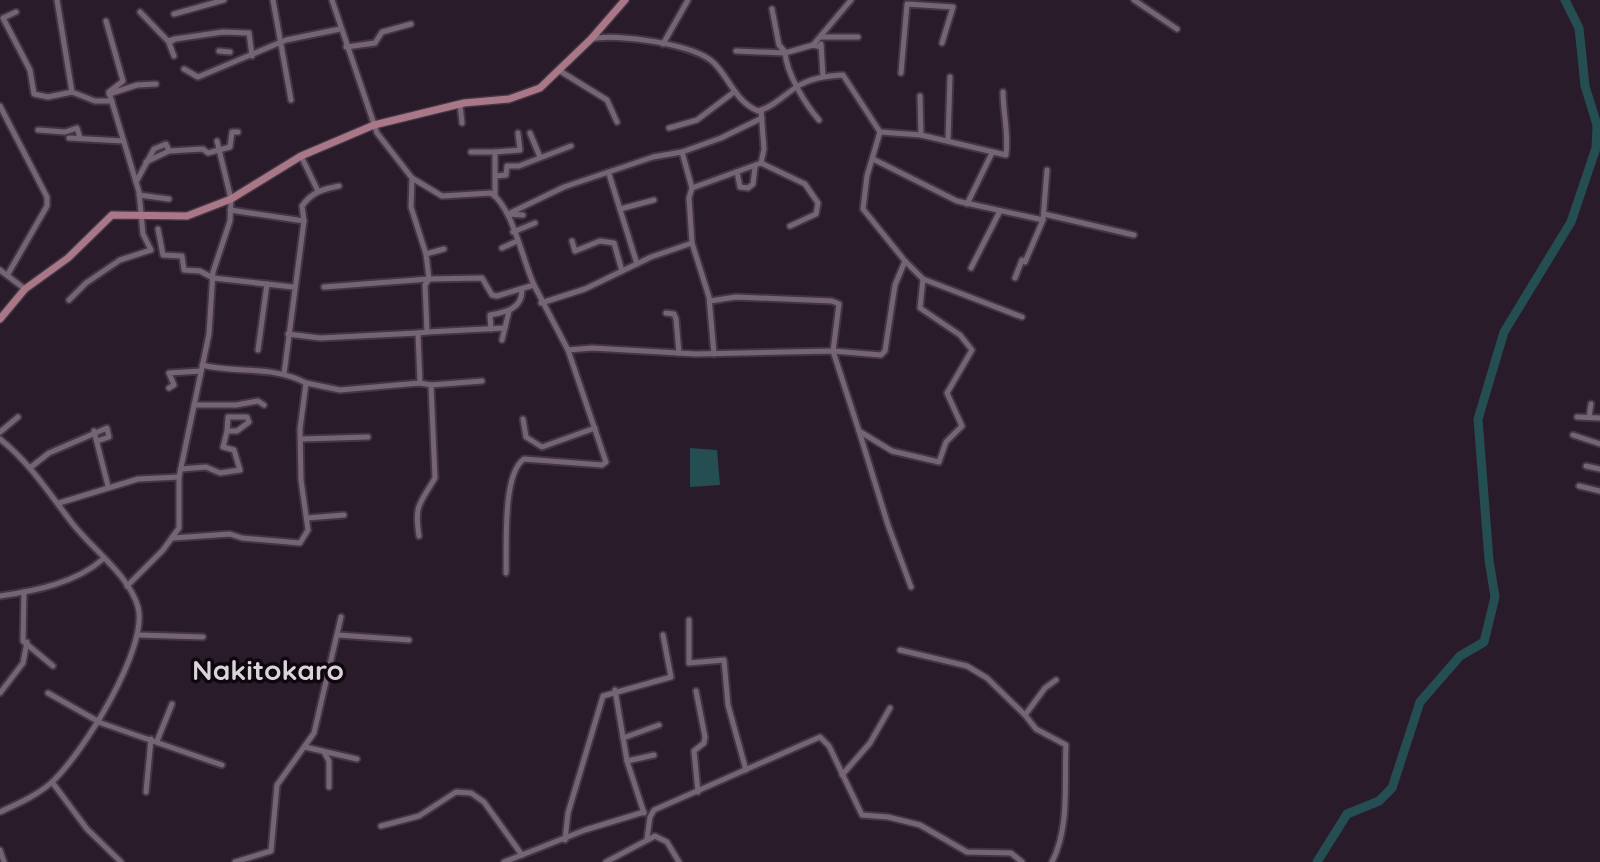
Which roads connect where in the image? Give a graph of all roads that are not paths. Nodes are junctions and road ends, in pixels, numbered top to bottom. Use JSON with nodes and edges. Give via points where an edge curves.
{"nodes":[{"id":1,"x":58,"y":0,"type":"edge"},
{"id":2,"x":224,"y":0,"type":"edge"},
{"id":3,"x":273,"y":0,"type":"edge"},
{"id":4,"x":343,"y":0,"type":"edge"},
{"id":5,"x":625,"y":0,"type":"edge"},
{"id":6,"x":688,"y":0,"type":"edge"},
{"id":7,"x":851,"y":0,"type":"edge"},
{"id":8,"x":1134,"y":0,"type":"edge"},
{"id":9,"x":332,"y":1,"type":"edge"},
{"id":10,"x":772,"y":9,"type":"dead end"},
{"id":11,"x":16,"y":12,"type":"dead end"},
{"id":12,"x":140,"y":12,"type":"dead end"},
{"id":13,"x":174,"y":13,"type":"dead end"},
{"id":14,"x":106,"y":20,"type":"dead end"},
{"id":15,"x":411,"y":24,"type":"dead end"},
{"id":16,"x":340,"y":29,"type":"junction"},
{"id":17,"x":1177,"y":29,"type":"dead end"},
{"id":18,"x":820,"y":37,"type":"junction"},
{"id":19,"x":858,"y":37,"type":"dead end"},
{"id":20,"x":175,"y":39,"type":"junction"},
{"id":21,"x":591,"y":39,"type":"junction"},
{"id":22,"x":281,"y":43,"type":"junction"},
{"id":23,"x":942,"y":43,"type":"dead end"},
{"id":24,"x":663,"y":44,"type":"junction"},
{"id":25,"x":813,"y":46,"type":"junction"},
{"id":26,"x":346,"y":47,"type":"junction"},
{"id":27,"x":821,"y":47,"type":"junction"},
{"id":28,"x":219,"y":51,"type":"dead end"},
{"id":29,"x":736,"y":51,"type":"dead end"},
{"id":30,"x":230,"y":52,"type":"dead end"},
{"id":31,"x":786,"y":53,"type":"junction"},
{"id":32,"x":174,"y":56,"type":"dead end"},
{"id":33,"x":252,"y":56,"type":"junction"},
{"id":34,"x":184,"y":69,"type":"dead end"},
{"id":35,"x":560,"y":71,"type":"junction"},
{"id":36,"x":901,"y":73,"type":"dead end"},
{"id":37,"x":823,"y":76,"type":"junction"},
{"id":38,"x":950,"y":77,"type":"dead end"},
{"id":39,"x":156,"y":84,"type":"dead end"},
{"id":40,"x":798,"y":86,"type":"junction"},
{"id":41,"x":72,"y":92,"type":"junction"},
{"id":42,"x":734,"y":92,"type":"junction"},
{"id":43,"x":1003,"y":92,"type":"dead end"},
{"id":44,"x":109,"y":94,"type":"junction"},
{"id":45,"x":920,"y":96,"type":"dead end"},
{"id":46,"x":291,"y":100,"type":"dead end"},
{"id":47,"x":112,"y":102,"type":"junction"},
{"id":48,"x":460,"y":104,"type":"junction"},
{"id":49,"x":0,"y":106,"type":"edge"},
{"id":50,"x":761,"y":110,"type":"junction"},
{"id":51,"x":762,"y":118,"type":"junction"},
{"id":52,"x":819,"y":120,"type":"dead end"},
{"id":53,"x":617,"y":122,"type":"dead end"},
{"id":54,"x":462,"y":123,"type":"dead end"},
{"id":55,"x":374,"y":125,"type":"junction"},
{"id":56,"x":669,"y":128,"type":"dead end"},
{"id":57,"x":38,"y":130,"type":"dead end"},
{"id":58,"x":239,"y":132,"type":"dead end"},
{"id":59,"x":880,"y":132,"type":"junction"},
{"id":60,"x":518,"y":133,"type":"dead end"},
{"id":61,"x":530,"y":133,"type":"dead end"},
{"id":62,"x":921,"y":135,"type":"junction"},
{"id":63,"x":69,"y":138,"type":"dead end"},
{"id":64,"x":80,"y":138,"type":"junction"},
{"id":65,"x":948,"y":140,"type":"junction"},
{"id":66,"x":124,"y":141,"type":"junction"},
{"id":67,"x":217,"y":141,"type":"dead end"},
{"id":68,"x":570,"y":146,"type":"dead end"},
{"id":69,"x":220,"y":151,"type":"junction"},
{"id":70,"x":471,"y":152,"type":"dead end"},
{"id":71,"x":495,"y":152,"type":"junction"},
{"id":72,"x":682,"y":152,"type":"junction"},
{"id":73,"x":992,"y":153,"type":"junction"},
{"id":74,"x":301,"y":156,"type":"junction"},
{"id":75,"x":540,"y":157,"type":"junction"},
{"id":76,"x":873,"y":159,"type":"junction"},
{"id":77,"x":758,"y":165,"type":"junction"},
{"id":78,"x":1048,"y":170,"type":"dead end"},
{"id":79,"x":737,"y":172,"type":"junction"},
{"id":80,"x":609,"y":174,"type":"junction"},
{"id":81,"x":495,"y":176,"type":"junction"},
{"id":82,"x":412,"y":177,"type":"junction"},
{"id":83,"x":136,"y":182,"type":"junction"},
{"id":84,"x":340,"y":186,"type":"dead end"},
{"id":85,"x":692,"y":188,"type":"junction"},
{"id":86,"x":318,"y":192,"type":"junction"},
{"id":87,"x":139,"y":195,"type":"junction"},
{"id":88,"x":495,"y":196,"type":"junction"},
{"id":89,"x":169,"y":199,"type":"dead end"},
{"id":90,"x":231,"y":199,"type":"junction"},
{"id":91,"x":654,"y":200,"type":"dead end"},
{"id":92,"x":967,"y":204,"type":"junction"},
{"id":93,"x":620,"y":208,"type":"junction"},
{"id":94,"x":230,"y":210,"type":"junction"},
{"id":95,"x":1000,"y":211,"type":"junction"},
{"id":96,"x":508,"y":214,"type":"junction"},
{"id":97,"x":140,"y":215,"type":"junction"},
{"id":98,"x":523,"y":215,"type":"dead end"},
{"id":99,"x":1044,"y":217,"type":"junction"},
{"id":100,"x":304,"y":221,"type":"junction"},
{"id":101,"x":535,"y":223,"type":"dead end"},
{"id":102,"x":790,"y":226,"type":"dead end"},
{"id":103,"x":158,"y":229,"type":"dead end"},
{"id":104,"x":513,"y":232,"type":"junction"},
{"id":105,"x":1134,"y":235,"type":"dead end"},
{"id":106,"x":517,"y":241,"type":"junction"},
{"id":107,"x":572,"y":241,"type":"dead end"},
{"id":108,"x":692,"y":243,"type":"junction"},
{"id":109,"x":502,"y":248,"type":"dead end"},
{"id":110,"x":444,"y":249,"type":"dead end"},
{"id":111,"x":426,"y":254,"type":"junction"},
{"id":112,"x":905,"y":261,"type":"junction"},
{"id":113,"x":637,"y":264,"type":"junction"},
{"id":114,"x":971,"y":268,"type":"dead end"},
{"id":115,"x":0,"y":270,"type":"edge"},
{"id":116,"x":622,"y":271,"type":"junction"},
{"id":117,"x":8,"y":274,"type":"junction"},
{"id":118,"x":213,"y":278,"type":"junction"},
{"id":119,"x":1015,"y":278,"type":"dead end"},
{"id":120,"x":429,"y":279,"type":"junction"},
{"id":121,"x":923,"y":279,"type":"junction"},
{"id":122,"x":267,"y":284,"type":"junction"},
{"id":123,"x":534,"y":285,"type":"junction"},
{"id":124,"x":293,"y":287,"type":"junction"},
{"id":125,"x":324,"y":287,"type":"dead end"},
{"id":126,"x":25,"y":289,"type":"junction"},
{"id":127,"x":522,"y":290,"type":"junction"},
{"id":128,"x":69,"y":300,"type":"dead end"},
{"id":129,"x":710,"y":301,"type":"junction"},
{"id":130,"x":541,"y":303,"type":"junction"},
{"id":131,"x":509,"y":311,"type":"junction"},
{"id":132,"x":666,"y":313,"type":"dead end"},
{"id":133,"x":1022,"y":317,"type":"dead end"},
{"id":134,"x":0,"y":319,"type":"edge"},
{"id":135,"x":505,"y":328,"type":"junction"},
{"id":136,"x":491,"y":329,"type":"junction"},
{"id":137,"x":427,"y":332,"type":"junction"},
{"id":138,"x":418,"y":333,"type":"junction"},
{"id":139,"x":288,"y":334,"type":"junction"},
{"id":140,"x":502,"y":340,"type":"dead end"},
{"id":141,"x":258,"y":350,"type":"dead end"},
{"id":142,"x":568,"y":351,"type":"junction"},
{"id":143,"x":833,"y":351,"type":"junction"},
{"id":144,"x":678,"y":353,"type":"junction"},
{"id":145,"x":714,"y":354,"type":"junction"},
{"id":146,"x":201,"y":368,"type":"junction"},
{"id":147,"x":284,"y":374,"type":"junction"},
{"id":148,"x":482,"y":382,"type":"dead end"},
{"id":149,"x":306,"y":383,"type":"junction"},
{"id":150,"x":420,"y":383,"type":"junction"},
{"id":151,"x":431,"y":385,"type":"junction"},
{"id":152,"x":169,"y":388,"type":"dead end"},
{"id":153,"x":1591,"y":404,"type":"dead end"},
{"id":154,"x":194,"y":405,"type":"junction"},
{"id":155,"x":264,"y":405,"type":"dead end"},
{"id":156,"x":1577,"y":416,"type":"dead end"},
{"id":157,"x":18,"y":418,"type":"dead end"},
{"id":158,"x":1589,"y":418,"type":"junction"},
{"id":159,"x":1600,"y":418,"type":"edge"},
{"id":160,"x":523,"y":419,"type":"dead end"},
{"id":161,"x":596,"y":428,"type":"junction"},
{"id":162,"x":94,"y":431,"type":"junction"},
{"id":163,"x":227,"y":431,"type":"dead end"},
{"id":164,"x":0,"y":432,"type":"edge"},
{"id":165,"x":859,"y":432,"type":"junction"},
{"id":166,"x":1573,"y":435,"type":"dead end"},
{"id":167,"x":368,"y":437,"type":"dead end"},
{"id":168,"x":0,"y":439,"type":"edge"},
{"id":169,"x":302,"y":439,"type":"junction"},
{"id":170,"x":97,"y":442,"type":"junction"},
{"id":171,"x":1600,"y":444,"type":"edge"},
{"id":172,"x":1586,"y":466,"type":"dead end"},
{"id":173,"x":31,"y":467,"type":"junction"},
{"id":174,"x":1600,"y":469,"type":"edge"},
{"id":175,"x":180,"y":473,"type":"junction"},
{"id":176,"x":108,"y":486,"type":"junction"},
{"id":177,"x":1579,"y":486,"type":"dead end"},
{"id":178,"x":1600,"y":491,"type":"edge"},
{"id":179,"x":59,"y":503,"type":"junction"},
{"id":180,"x":344,"y":516,"type":"dead end"},
{"id":181,"x":307,"y":518,"type":"junction"},
{"id":182,"x":419,"y":536,"type":"dead end"},
{"id":183,"x":173,"y":538,"type":"junction"},
{"id":184,"x":103,"y":559,"type":"junction"},
{"id":185,"x":506,"y":573,"type":"dead end"},
{"id":186,"x":127,"y":586,"type":"junction"},
{"id":187,"x":911,"y":587,"type":"dead end"},
{"id":188,"x":24,"y":592,"type":"junction"},
{"id":189,"x":0,"y":596,"type":"edge"},
{"id":190,"x":341,"y":617,"type":"dead end"},
{"id":191,"x":689,"y":620,"type":"dead end"},
{"id":192,"x":139,"y":635,"type":"junction"},
{"id":193,"x":338,"y":635,"type":"junction"},
{"id":194,"x":663,"y":635,"type":"dead end"},
{"id":195,"x":202,"y":637,"type":"dead end"},
{"id":196,"x":409,"y":640,"type":"dead end"},
{"id":197,"x":27,"y":642,"type":"junction"},
{"id":198,"x":900,"y":650,"type":"dead end"},
{"id":199,"x":53,"y":666,"type":"dead end"},
{"id":200,"x":1056,"y":680,"type":"dead end"},
{"id":201,"x":615,"y":690,"type":"junction"},
{"id":202,"x":696,"y":691,"type":"dead end"},
{"id":203,"x":48,"y":692,"type":"dead end"},
{"id":204,"x":0,"y":693,"type":"edge"},
{"id":205,"x":172,"y":704,"type":"dead end"},
{"id":206,"x":890,"y":708,"type":"dead end"},
{"id":207,"x":1024,"y":715,"type":"junction"},
{"id":208,"x":96,"y":719,"type":"junction"},
{"id":209,"x":659,"y":725,"type":"dead end"},
{"id":210,"x":623,"y":738,"type":"junction"},
{"id":211,"x":154,"y":740,"type":"junction"},
{"id":212,"x":305,"y":747,"type":"junction"},
{"id":213,"x":324,"y":752,"type":"junction"},
{"id":214,"x":654,"y":755,"type":"dead end"},
{"id":215,"x":357,"y":759,"type":"dead end"},
{"id":216,"x":627,"y":761,"type":"junction"},
{"id":217,"x":222,"y":765,"type":"dead end"},
{"id":218,"x":746,"y":770,"type":"junction"},
{"id":219,"x":842,"y":775,"type":"junction"},
{"id":220,"x":52,"y":782,"type":"junction"},
{"id":221,"x":329,"y":787,"type":"dead end"},
{"id":222,"x":146,"y":792,"type":"dead end"},
{"id":223,"x":698,"y":792,"type":"junction"},
{"id":224,"x":0,"y":812,"type":"edge"},
{"id":225,"x":644,"y":812,"type":"junction"},
{"id":226,"x":650,"y":817,"type":"junction"},
{"id":227,"x":381,"y":826,"type":"dead end"},
{"id":228,"x":647,"y":838,"type":"junction"},
{"id":229,"x":565,"y":840,"type":"junction"},
{"id":230,"x":0,"y":850,"type":"edge"},
{"id":231,"x":967,"y":852,"type":"junction"},
{"id":232,"x":522,"y":855,"type":"junction"},
{"id":233,"x":4,"y":862,"type":"edge"},
{"id":234,"x":120,"y":862,"type":"edge"},
{"id":235,"x":235,"y":862,"type":"edge"},
{"id":236,"x":504,"y":862,"type":"edge"},
{"id":237,"x":606,"y":862,"type":"edge"},
{"id":238,"x":679,"y":862,"type":"edge"},
{"id":239,"x":971,"y":862,"type":"edge"},
{"id":240,"x":1022,"y":862,"type":"edge"},
{"id":241,"x":1052,"y":862,"type":"edge"}],
"edges":[{"from":1,"to":41,"type":"street"},
{"from":2,"to":13,"type":"street"},
{"from":3,"to":22,"type":"street"},
{"from":4,"to":9,"type":"street"},
{"from":5,"to":21,"type":"main road"},
{"from":6,"to":24,"type":"street"},
{"from":7,"to":18,"type":"street"},
{"from":8,"to":17,"type":"street"},
{"from":9,"to":16,"type":"street"},
{"from":10,"to":31,"type":"street","via":[[779,45]]},
{"from":11,"to":41,"type":"street","via":[[3,18],[30,71],[34,94],[48,97]]},
{"from":12,"to":20,"type":"street","via":[[168,41]]},
{"from":14,"to":44,"type":"street","via":[[123,81],[110,88]]},
{"from":15,"to":26,"type":"street","via":[[382,32],[375,43]]},
{"from":16,"to":22,"type":"street"},
{"from":16,"to":26,"type":"street"},
{"from":18,"to":19,"type":"street"},
{"from":18,"to":25,"type":"street"},
{"from":18,"to":27,"type":"street"},
{"from":20,"to":32,"type":"street","via":[[169,43]]},
{"from":20,"to":33,"type":"street","via":[[249,33]]},
{"from":21,"to":24,"type":"street"},
{"from":21,"to":35,"type":"main road"},
{"from":22,"to":33,"type":"street"},
{"from":22,"to":46,"type":"street"},
{"from":23,"to":36,"type":"street","via":[[953,6],[906,4]]},
{"from":24,"to":42,"type":"street","via":[[710,59]]},
{"from":25,"to":27,"type":"street"},
{"from":25,"to":31,"type":"street"},
{"from":26,"to":55,"type":"street"},
{"from":27,"to":37,"type":"street"},
{"from":28,"to":30,"type":"street"},
{"from":29,"to":31,"type":"street"},
{"from":31,"to":40,"type":"street"},
{"from":33,"to":34,"type":"street","via":[[198,77]]},
{"from":35,"to":48,"type":"main road","via":[[540,88],[509,99]]},
{"from":35,"to":53,"type":"street","via":[[607,100]]},
{"from":37,"to":40,"type":"street"},
{"from":37,"to":59,"type":"street","via":[[843,75]]},
{"from":38,"to":65,"type":"street"},
{"from":39,"to":44,"type":"street"},
{"from":40,"to":50,"type":"street"},
{"from":40,"to":52,"type":"street"},
{"from":41,"to":47,"type":"street"},
{"from":42,"to":50,"type":"street"},
{"from":42,"to":56,"type":"street","via":[[697,120]]},
{"from":43,"to":73,"type":"street","via":[[1006,155]]},
{"from":44,"to":47,"type":"street"},
{"from":45,"to":62,"type":"street"},
{"from":47,"to":66,"type":"street"},
{"from":48,"to":54,"type":"street"},
{"from":48,"to":55,"type":"main road"},
{"from":49,"to":117,"type":"street","via":[[47,197],[47,206]]},
{"from":50,"to":51,"type":"street"},
{"from":51,"to":72,"type":"street"},
{"from":51,"to":77,"type":"street"},
{"from":55,"to":74,"type":"main road"},
{"from":55,"to":82,"type":"street"},
{"from":57,"to":64,"type":"street","via":[[77,128]]},
{"from":58,"to":69,"type":"street","via":[[232,132],[230,147]]},
{"from":59,"to":62,"type":"street"},
{"from":59,"to":76,"type":"street"},
{"from":60,"to":71,"type":"street","via":[[520,149]]},
{"from":61,"to":75,"type":"street"},
{"from":62,"to":65,"type":"street"},
{"from":63,"to":64,"type":"street"},
{"from":64,"to":66,"type":"street"},
{"from":65,"to":73,"type":"street"},
{"from":66,"to":83,"type":"street"},
{"from":67,"to":69,"type":"street"},
{"from":68,"to":75,"type":"street"},
{"from":69,"to":83,"type":"street","via":[[169,151],[146,162]]},
{"from":69,"to":90,"type":"street"},
{"from":70,"to":71,"type":"street"},
{"from":71,"to":81,"type":"street"},
{"from":72,"to":80,"type":"street","via":[[653,157]]},
{"from":72,"to":85,"type":"street"},
{"from":73,"to":92,"type":"street"},
{"from":74,"to":86,"type":"street"},
{"from":74,"to":90,"type":"main road"},
{"from":75,"to":81,"type":"street","via":[[506,166],[506,175]]},
{"from":76,"to":92,"type":"street"},
{"from":76,"to":112,"type":"street","via":[[863,209]]},
{"from":77,"to":79,"type":"street"},
{"from":77,"to":79,"type":"street","via":[[748,188],[740,187]]},
{"from":77,"to":102,"type":"street","via":[[804,184],[818,202],[816,214]]},
{"from":78,"to":99,"type":"street"},
{"from":79,"to":85,"type":"street"},
{"from":80,"to":93,"type":"street"},
{"from":80,"to":96,"type":"street","via":[[564,187]]},
{"from":81,"to":88,"type":"street"},
{"from":82,"to":88,"type":"street","via":[[442,197]]},
{"from":82,"to":111,"type":"street","via":[[411,207]]},
{"from":83,"to":87,"type":"street"},
{"from":84,"to":86,"type":"street"},
{"from":85,"to":108,"type":"street"},
{"from":86,"to":100,"type":"street","via":[[302,206]]},
{"from":87,"to":89,"type":"street"},
{"from":87,"to":97,"type":"street"},
{"from":88,"to":96,"type":"street"},
{"from":90,"to":94,"type":"street"},
{"from":90,"to":97,"type":"main road","via":[[187,216]]},
{"from":91,"to":93,"type":"street"},
{"from":92,"to":95,"type":"street"},
{"from":93,"to":113,"type":"street"},
{"from":94,"to":100,"type":"street"},
{"from":94,"to":118,"type":"street"},
{"from":95,"to":99,"type":"street"},
{"from":95,"to":114,"type":"street"},
{"from":96,"to":98,"type":"street"},
{"from":96,"to":104,"type":"street"},
{"from":97,"to":126,"type":"main road","via":[[105,219],[68,258]]},
{"from":97,"to":128,"type":"street","via":[[151,250],[120,260]]},
{"from":99,"to":105,"type":"street"},
{"from":99,"to":119,"type":"street"},
{"from":100,"to":124,"type":"street"},
{"from":101,"to":104,"type":"street"},
{"from":103,"to":118,"type":"street","via":[[163,255],[182,256],[184,270]]},
{"from":104,"to":106,"type":"street"},
{"from":106,"to":109,"type":"street"},
{"from":106,"to":123,"type":"street"},
{"from":107,"to":116,"type":"street","via":[[575,251],[600,241],[614,243]]},
{"from":108,"to":113,"type":"street"},
{"from":108,"to":129,"type":"street"},
{"from":110,"to":111,"type":"street"},
{"from":111,"to":120,"type":"street"},
{"from":112,"to":121,"type":"street"},
{"from":112,"to":143,"type":"street","via":[[895,285],[883,354]]},
{"from":113,"to":116,"type":"street"},
{"from":115,"to":117,"type":"street"},
{"from":116,"to":130,"type":"street"},
{"from":117,"to":126,"type":"street"},
{"from":118,"to":122,"type":"street"},
{"from":118,"to":146,"type":"street"},
{"from":120,"to":125,"type":"street"},
{"from":120,"to":127,"type":"street","via":[[482,278],[497,296]]},
{"from":120,"to":137,"type":"street","via":[[425,285]]},
{"from":121,"to":133,"type":"street"},
{"from":121,"to":165,"type":"street","via":[[920,308],[960,335],[972,351],[947,393],[962,426],[946,442],[939,462],[892,451]]},
{"from":122,"to":124,"type":"street"},
{"from":122,"to":141,"type":"street"},
{"from":123,"to":127,"type":"street"},
{"from":123,"to":130,"type":"street"},
{"from":124,"to":139,"type":"street"},
{"from":126,"to":134,"type":"main road"},
{"from":127,"to":131,"type":"street","via":[[519,304]]},
{"from":129,"to":143,"type":"street","via":[[737,297],[836,302],[840,311]]},
{"from":129,"to":145,"type":"street"},
{"from":130,"to":142,"type":"street"},
{"from":131,"to":135,"type":"street"},
{"from":131,"to":136,"type":"street","via":[[490,315]]},
{"from":132,"to":144,"type":"street","via":[[676,319]]},
{"from":135,"to":136,"type":"street"},
{"from":135,"to":140,"type":"street"},
{"from":136,"to":137,"type":"street"},
{"from":137,"to":138,"type":"street"},
{"from":138,"to":139,"type":"street","via":[[320,338]]},
{"from":138,"to":150,"type":"street"},
{"from":139,"to":147,"type":"street"},
{"from":142,"to":144,"type":"street"},
{"from":142,"to":161,"type":"street"},
{"from":143,"to":145,"type":"street"},
{"from":143,"to":165,"type":"street"},
{"from":144,"to":145,"type":"street"},
{"from":146,"to":147,"type":"street"},
{"from":146,"to":152,"type":"street","via":[[169,373],[174,385]]},
{"from":146,"to":154,"type":"street"},
{"from":147,"to":149,"type":"street"},
{"from":148,"to":151,"type":"street"},
{"from":149,"to":150,"type":"street","via":[[340,390]]},
{"from":149,"to":169,"type":"street"},
{"from":150,"to":151,"type":"street"},
{"from":151,"to":182,"type":"street","via":[[435,478],[415,511]]},
{"from":153,"to":158,"type":"street"},
{"from":154,"to":155,"type":"street","via":[[258,401]]},
{"from":154,"to":175,"type":"street"},
{"from":156,"to":158,"type":"street"},
{"from":157,"to":164,"type":"street"},
{"from":158,"to":159,"type":"street"},
{"from":160,"to":161,"type":"street","via":[[526,437],[542,447]]},
{"from":161,"to":185,"type":"street","via":[[606,462],[602,465],[524,459],[514,470],[506,512]]},
{"from":162,"to":170,"type":"street"},
{"from":162,"to":170,"type":"street","via":[[107,428],[109,437]]},
{"from":162,"to":173,"type":"street"},
{"from":163,"to":175,"type":"street","via":[[223,447],[234,450],[240,470],[219,473],[206,467]]},
{"from":165,"to":187,"type":"street"},
{"from":166,"to":171,"type":"street"},
{"from":167,"to":169,"type":"street"},
{"from":168,"to":173,"type":"street"},
{"from":169,"to":181,"type":"street","via":[[302,495]]},
{"from":170,"to":176,"type":"street"},
{"from":172,"to":174,"type":"street"},
{"from":173,"to":179,"type":"street"},
{"from":175,"to":176,"type":"street"},
{"from":175,"to":183,"type":"street","via":[[179,528]]},
{"from":176,"to":179,"type":"street"},
{"from":177,"to":178,"type":"street"},
{"from":179,"to":184,"type":"street"},
{"from":180,"to":181,"type":"street"},
{"from":181,"to":183,"type":"street","via":[[308,530],[300,543],[230,534]]},
{"from":183,"to":186,"type":"street"},
{"from":184,"to":186,"type":"street"},
{"from":184,"to":188,"type":"street","via":[[88,571]]},
{"from":186,"to":192,"type":"street","via":[[137,604]]},
{"from":188,"to":189,"type":"street"},
{"from":188,"to":197,"type":"street","via":[[23,641]]},
{"from":190,"to":193,"type":"street"},
{"from":191,"to":218,"type":"street","via":[[689,663],[724,660],[729,705]]},
{"from":192,"to":195,"type":"street"},
{"from":192,"to":208,"type":"street","via":[[125,673]]},
{"from":193,"to":196,"type":"street"},
{"from":193,"to":212,"type":"street","via":[[314,733]]},
{"from":194,"to":201,"type":"street","via":[[671,677]]},
{"from":197,"to":199,"type":"street"},
{"from":197,"to":204,"type":"street","via":[[23,663]]},
{"from":198,"to":207,"type":"street","via":[[967,666],[987,678]]},
{"from":200,"to":207,"type":"street"},
{"from":201,"to":210,"type":"street"},
{"from":201,"to":229,"type":"street","via":[[603,696]]},
{"from":202,"to":223,"type":"street","via":[[705,737],[694,751]]},
{"from":203,"to":208,"type":"street"},
{"from":205,"to":211,"type":"street"},
{"from":206,"to":219,"type":"street","via":[[870,743]]},
{"from":207,"to":241,"type":"street","via":[[1036,729],[1066,745],[1066,801],[1060,845]]},
{"from":208,"to":211,"type":"street"},
{"from":208,"to":220,"type":"street"},
{"from":209,"to":210,"type":"street"},
{"from":210,"to":216,"type":"street"},
{"from":211,"to":217,"type":"street"},
{"from":211,"to":222,"type":"street"},
{"from":212,"to":213,"type":"street"},
{"from":212,"to":235,"type":"street","via":[[277,785],[271,851]]},
{"from":213,"to":215,"type":"street"},
{"from":213,"to":221,"type":"street","via":[[329,761]]},
{"from":214,"to":216,"type":"street"},
{"from":216,"to":225,"type":"street"},
{"from":218,"to":219,"type":"street","via":[[820,737]]},
{"from":218,"to":223,"type":"street"},
{"from":219,"to":231,"type":"street","via":[[862,815],[920,825]]},
{"from":220,"to":224,"type":"street"},
{"from":220,"to":234,"type":"street","via":[[87,829]]},
{"from":223,"to":226,"type":"street","via":[[654,810]]},
{"from":225,"to":226,"type":"street"},
{"from":225,"to":229,"type":"street"},
{"from":226,"to":228,"type":"street"},
{"from":227,"to":232,"type":"street","via":[[419,816],[456,792],[471,793],[484,802]]},
{"from":228,"to":237,"type":"street"},
{"from":228,"to":238,"type":"street","via":[[662,838]]},
{"from":229,"to":232,"type":"street"},
{"from":230,"to":233,"type":"street"},
{"from":231,"to":239,"type":"street"},
{"from":231,"to":240,"type":"street","via":[[1011,853]]},
{"from":232,"to":236,"type":"street"}]}
